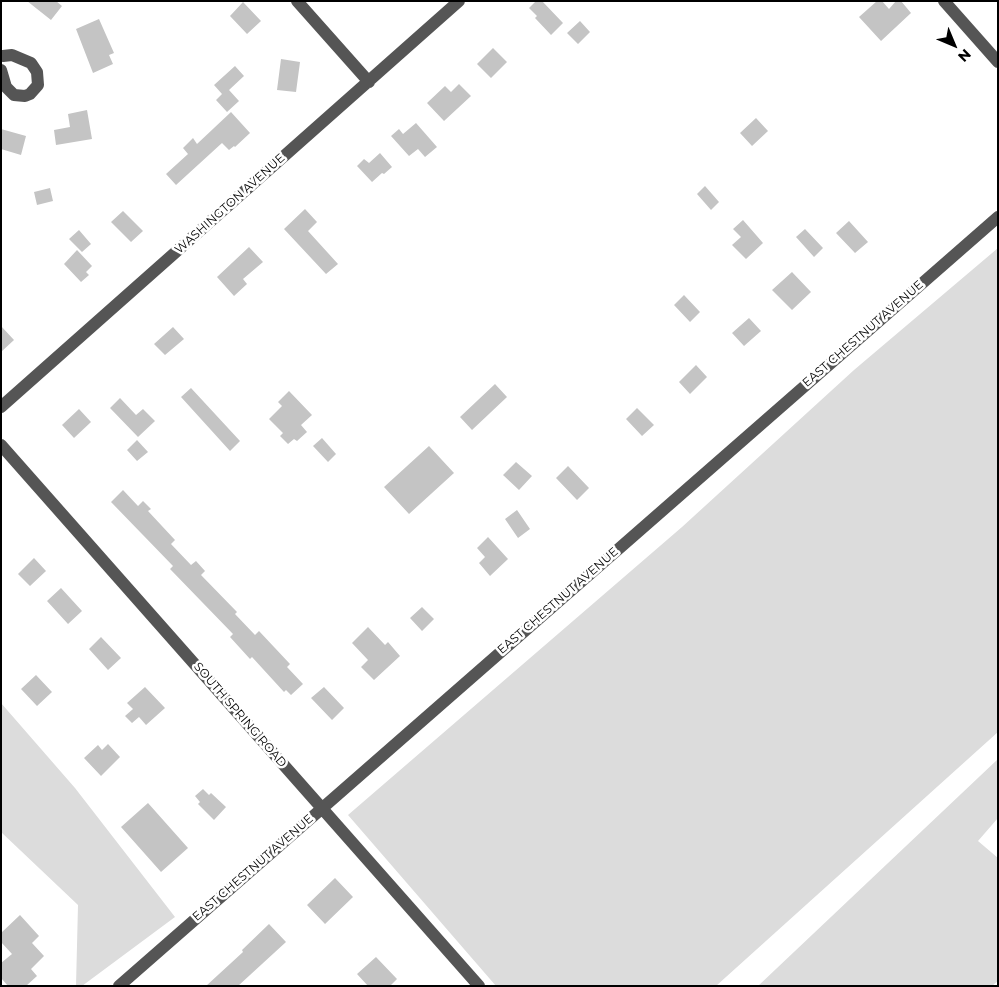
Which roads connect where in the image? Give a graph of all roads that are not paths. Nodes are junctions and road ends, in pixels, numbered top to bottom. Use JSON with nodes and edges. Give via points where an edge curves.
{"nodes":[{"id":1,"x":297,"y":1,"type":"edge"},
{"id":2,"x":459,"y":1,"type":"edge"},
{"id":3,"x":944,"y":1,"type":"edge"},
{"id":4,"x":3,"y":56,"type":"dead end"},
{"id":5,"x":998,"y":62,"type":"edge"},
{"id":6,"x":1,"y":70,"type":"edge"},
{"id":7,"x":368,"y":82,"type":"junction"},
{"id":8,"x":998,"y":217,"type":"edge"},
{"id":9,"x":1,"y":407,"type":"edge"},
{"id":10,"x":1,"y":444,"type":"edge"},
{"id":11,"x":321,"y":808,"type":"junction"},
{"id":12,"x":119,"y":986,"type":"edge"},
{"id":13,"x":479,"y":986,"type":"edge"}],
"edges":[{"from":1,"to":7,"type":"street"},
{"from":2,"to":7,"type":"street","name":"WASHINGTON AVENUE"},
{"from":3,"to":5,"type":"street"},
{"from":4,"to":6,"type":"street","via":[[12,55],[31,63],[37,72],[38,85],[30,94],[14,95],[6,88]]},
{"from":7,"to":9,"type":"street","name":"WASHINGTON AVENUE"},
{"from":8,"to":11,"type":"street","name":"EAST CHESTNUT AVENUE"},
{"from":10,"to":11,"type":"street","name":"SOUTH SPRING ROAD"},
{"from":11,"to":12,"type":"street","name":"EAST CHESTNUT AVENUE"},
{"from":11,"to":13,"type":"street","name":"SOUTH SPRING ROAD"}]}
